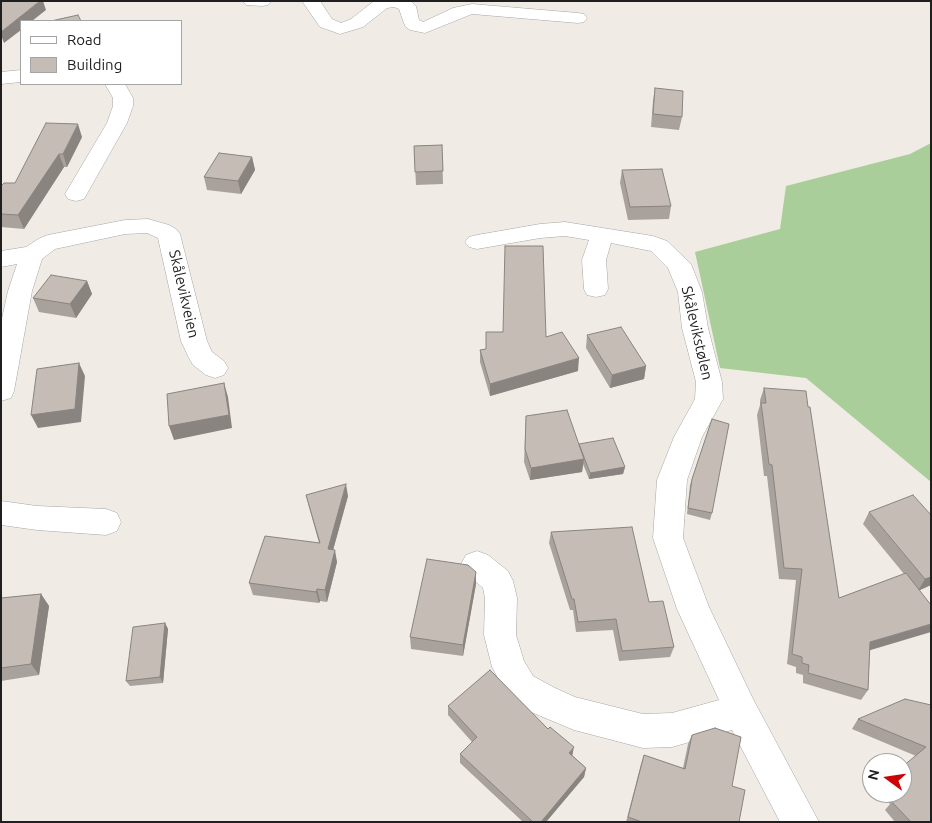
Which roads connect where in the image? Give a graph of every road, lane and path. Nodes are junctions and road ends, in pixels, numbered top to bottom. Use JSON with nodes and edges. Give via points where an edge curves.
{"nodes":[{"id":1,"x":252,"y":1,"type":"edge"},
{"id":2,"x":262,"y":1,"type":"edge"},
{"id":3,"x":311,"y":1,"type":"edge"},
{"id":4,"x":396,"y":1,"type":"edge"},
{"id":5,"x":578,"y":18,"type":"dead end"},
{"id":6,"x":20,"y":76,"type":"edge"},
{"id":7,"x":1,"y":78,"type":"edge"},
{"id":8,"x":116,"y":85,"type":"edge"},
{"id":9,"x":76,"y":194,"type":"dead end"},
{"id":10,"x":602,"y":234,"type":"junction"},
{"id":11,"x":477,"y":242,"type":"dead end"},
{"id":12,"x":34,"y":254,"type":"junction"},
{"id":13,"x":1,"y":259,"type":"edge"},
{"id":14,"x":596,"y":289,"type":"dead end"},
{"id":15,"x":215,"y":368,"type":"dead end"},
{"id":16,"x":1,"y":391,"type":"edge"},
{"id":17,"x":1,"y":513,"type":"edge"},
{"id":18,"x":106,"y":522,"type":"dead end"},
{"id":19,"x":478,"y":564,"type":"dead end"},
{"id":20,"x":741,"y":711,"type":"junction"},
{"id":21,"x":800,"y":822,"type":"edge"}],
"edges":[{"from":1,"to":2,"type":"street"},
{"from":3,"to":4,"type":"street","via":[[326,23],[340,29],[357,23],[381,4]]},
{"from":4,"to":5,"type":"street","via":[[407,6],[410,22],[425,28],[472,9]]},
{"from":6,"to":7,"type":"street"},
{"from":8,"to":9,"type":"street","via":[[124,98],[117,123]]},
{"from":10,"to":11,"type":"street","name":"Skålevikstølen","via":[[565,229]]},
{"from":10,"to":14,"type":"street","via":[[594,260]]},
{"from":10,"to":20,"type":"street","name":"Skålevikstølen","via":[[659,246],[679,264],[690,292],[695,328],[709,382],[709,399],[688,437],[672,480],[668,538],[693,609]]},
{"from":12,"to":13,"type":"street","name":"Skålevikveien"},
{"from":12,"to":15,"type":"street","name":"Skålevikveien","via":[[48,242],[125,227],[148,226],[168,234],[194,341],[202,358]]},
{"from":12,"to":16,"type":"street","via":[[20,291]]},
{"from":17,"to":18,"type":"street"},
{"from":19,"to":20,"type":"street","via":[[497,581],[501,598],[500,635],[509,667],[520,687],[543,700],[574,713],[643,731],[672,730]]},
{"from":20,"to":21,"type":"street","name":"Skålevikstølen"}]}
